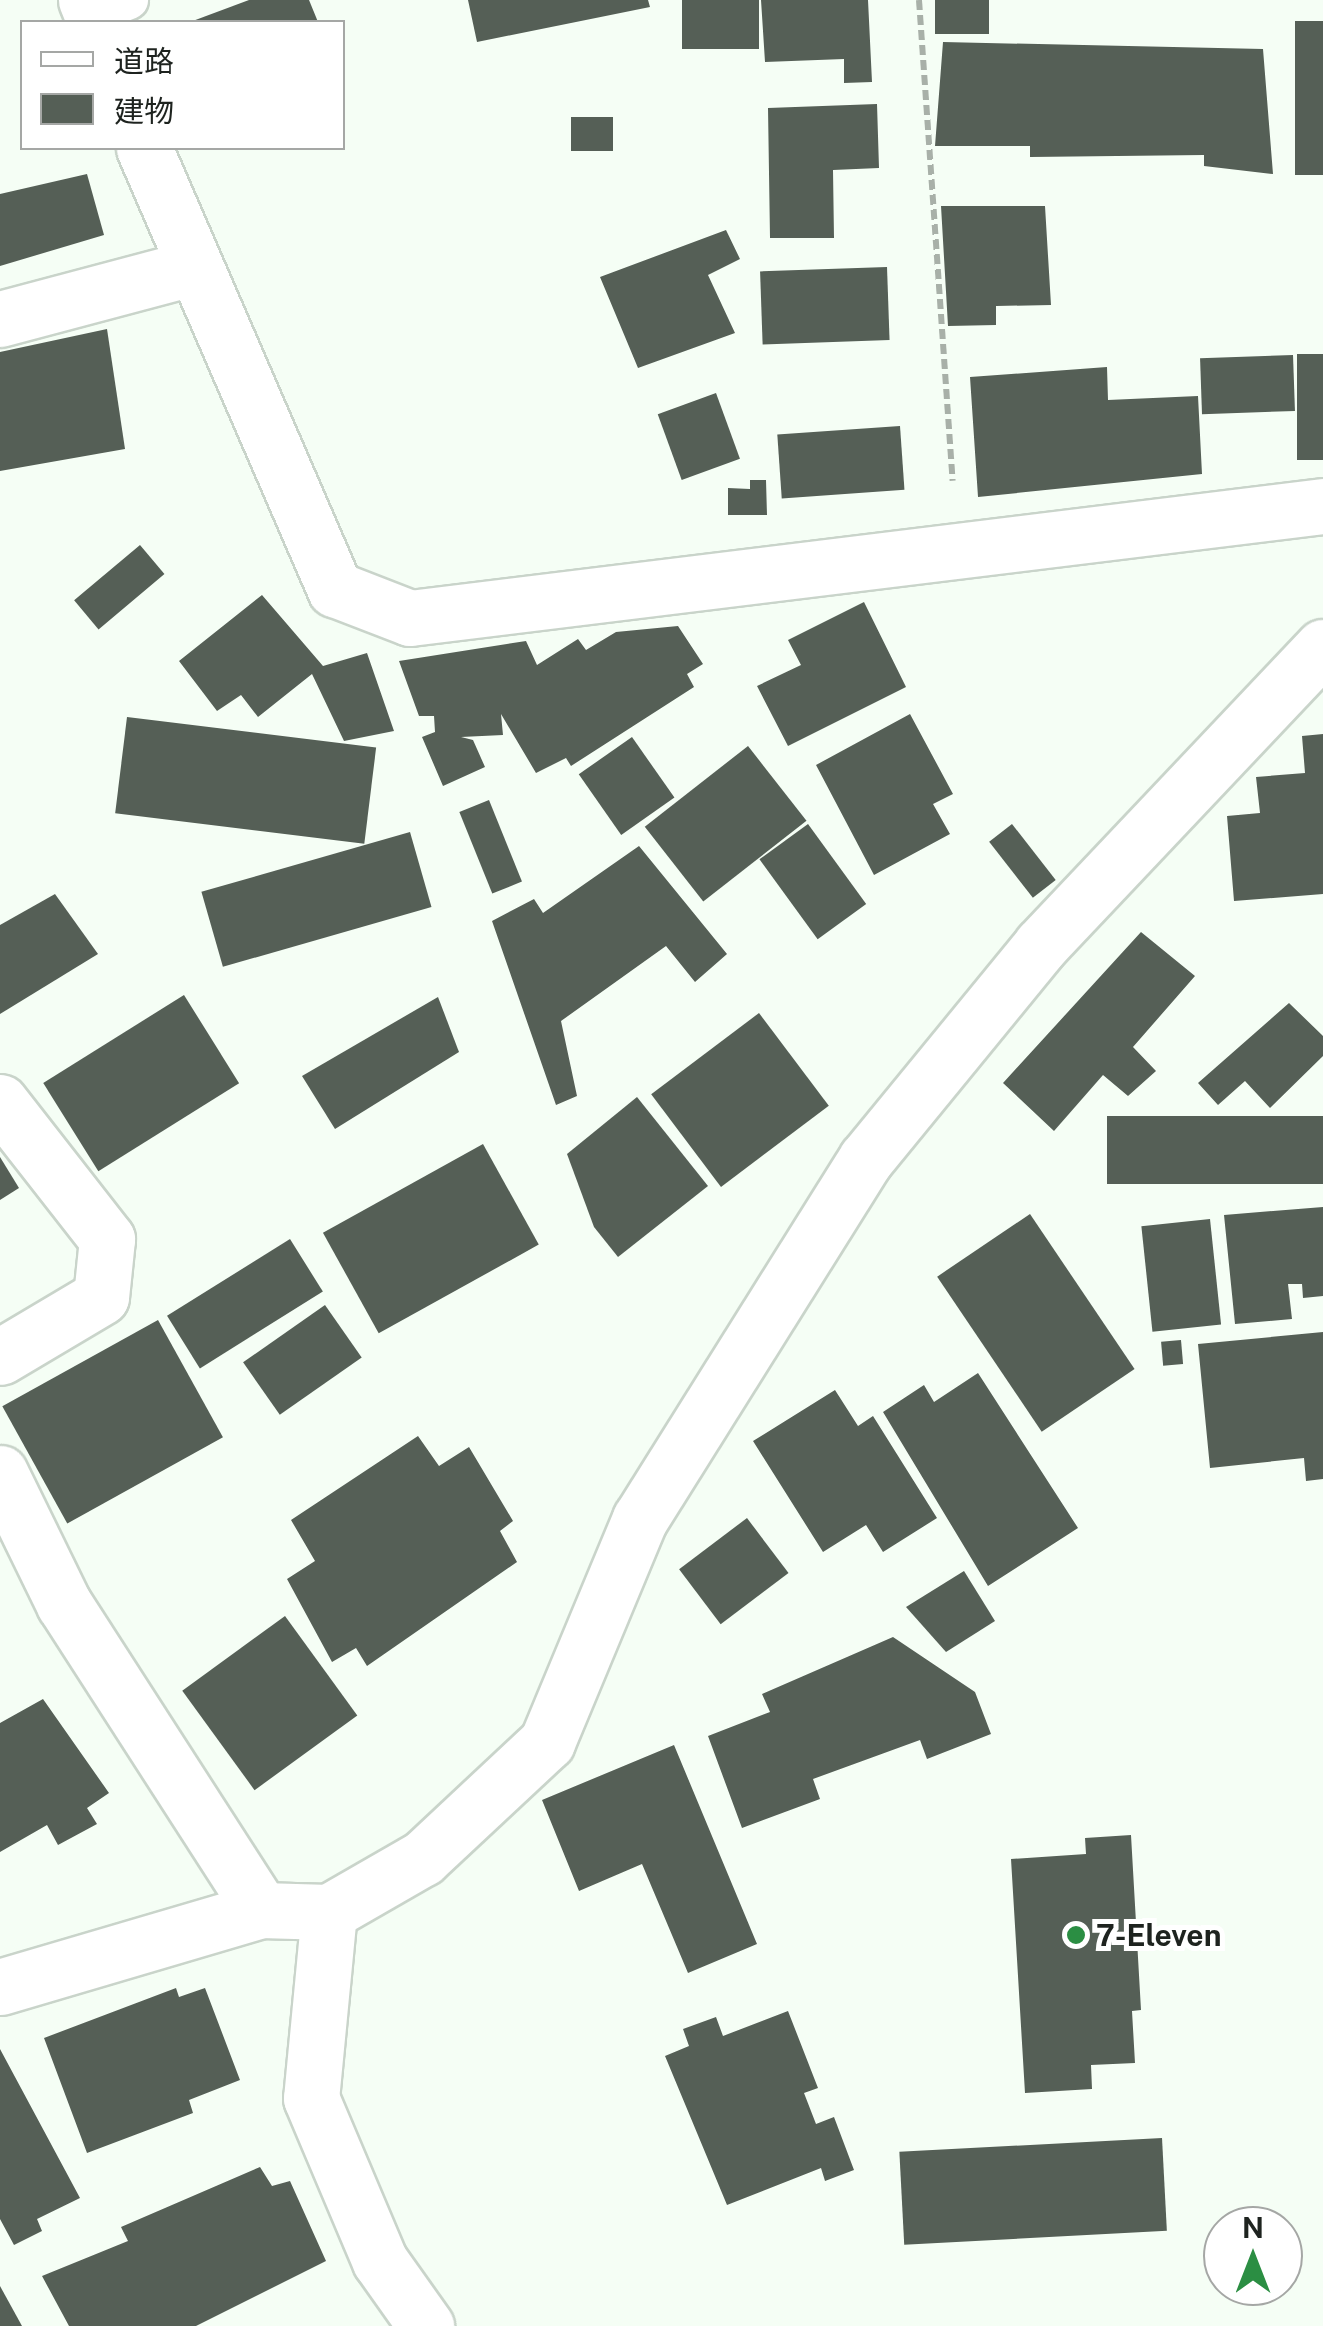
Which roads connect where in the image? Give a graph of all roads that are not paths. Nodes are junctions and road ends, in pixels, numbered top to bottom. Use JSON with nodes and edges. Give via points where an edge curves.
{"nodes":[{"id":1,"x":145,"y":150,"type":"edge"},
{"id":2,"x":192,"y":268,"type":"junction"},
{"id":3,"x":0,"y":319,"type":"edge"},
{"id":4,"x":1323,"y":506,"type":"edge"},
{"id":5,"x":1323,"y":648,"type":"edge"},
{"id":6,"x":0,"y":1102,"type":"edge"},
{"id":7,"x":0,"y":1356,"type":"edge"},
{"id":8,"x":0,"y":1473,"type":"edge"},
{"id":9,"x":261,"y":1910,"type":"junction"},
{"id":10,"x":329,"y":1912,"type":"junction"},
{"id":11,"x":0,"y":1986,"type":"edge"},
{"id":12,"x":426,"y":2326,"type":"edge"}],
"edges":[{"from":1,"to":2,"type":"street"},
{"from":2,"to":3,"type":"street"},
{"from":2,"to":4,"type":"street","via":[[334,589],[410,618]]},
{"from":5,"to":10,"type":"street","via":[[1042,945],[866,1159],[640,1519],[548,1742],[423,1858]]},
{"from":6,"to":7,"type":"street","via":[[107,1239],[102,1297]]},
{"from":8,"to":9,"type":"street","via":[[64,1604]]},
{"from":9,"to":10,"type":"street"},
{"from":9,"to":11,"type":"street"},
{"from":10,"to":12,"type":"street","via":[[311,2098],[380,2261]]}]}
